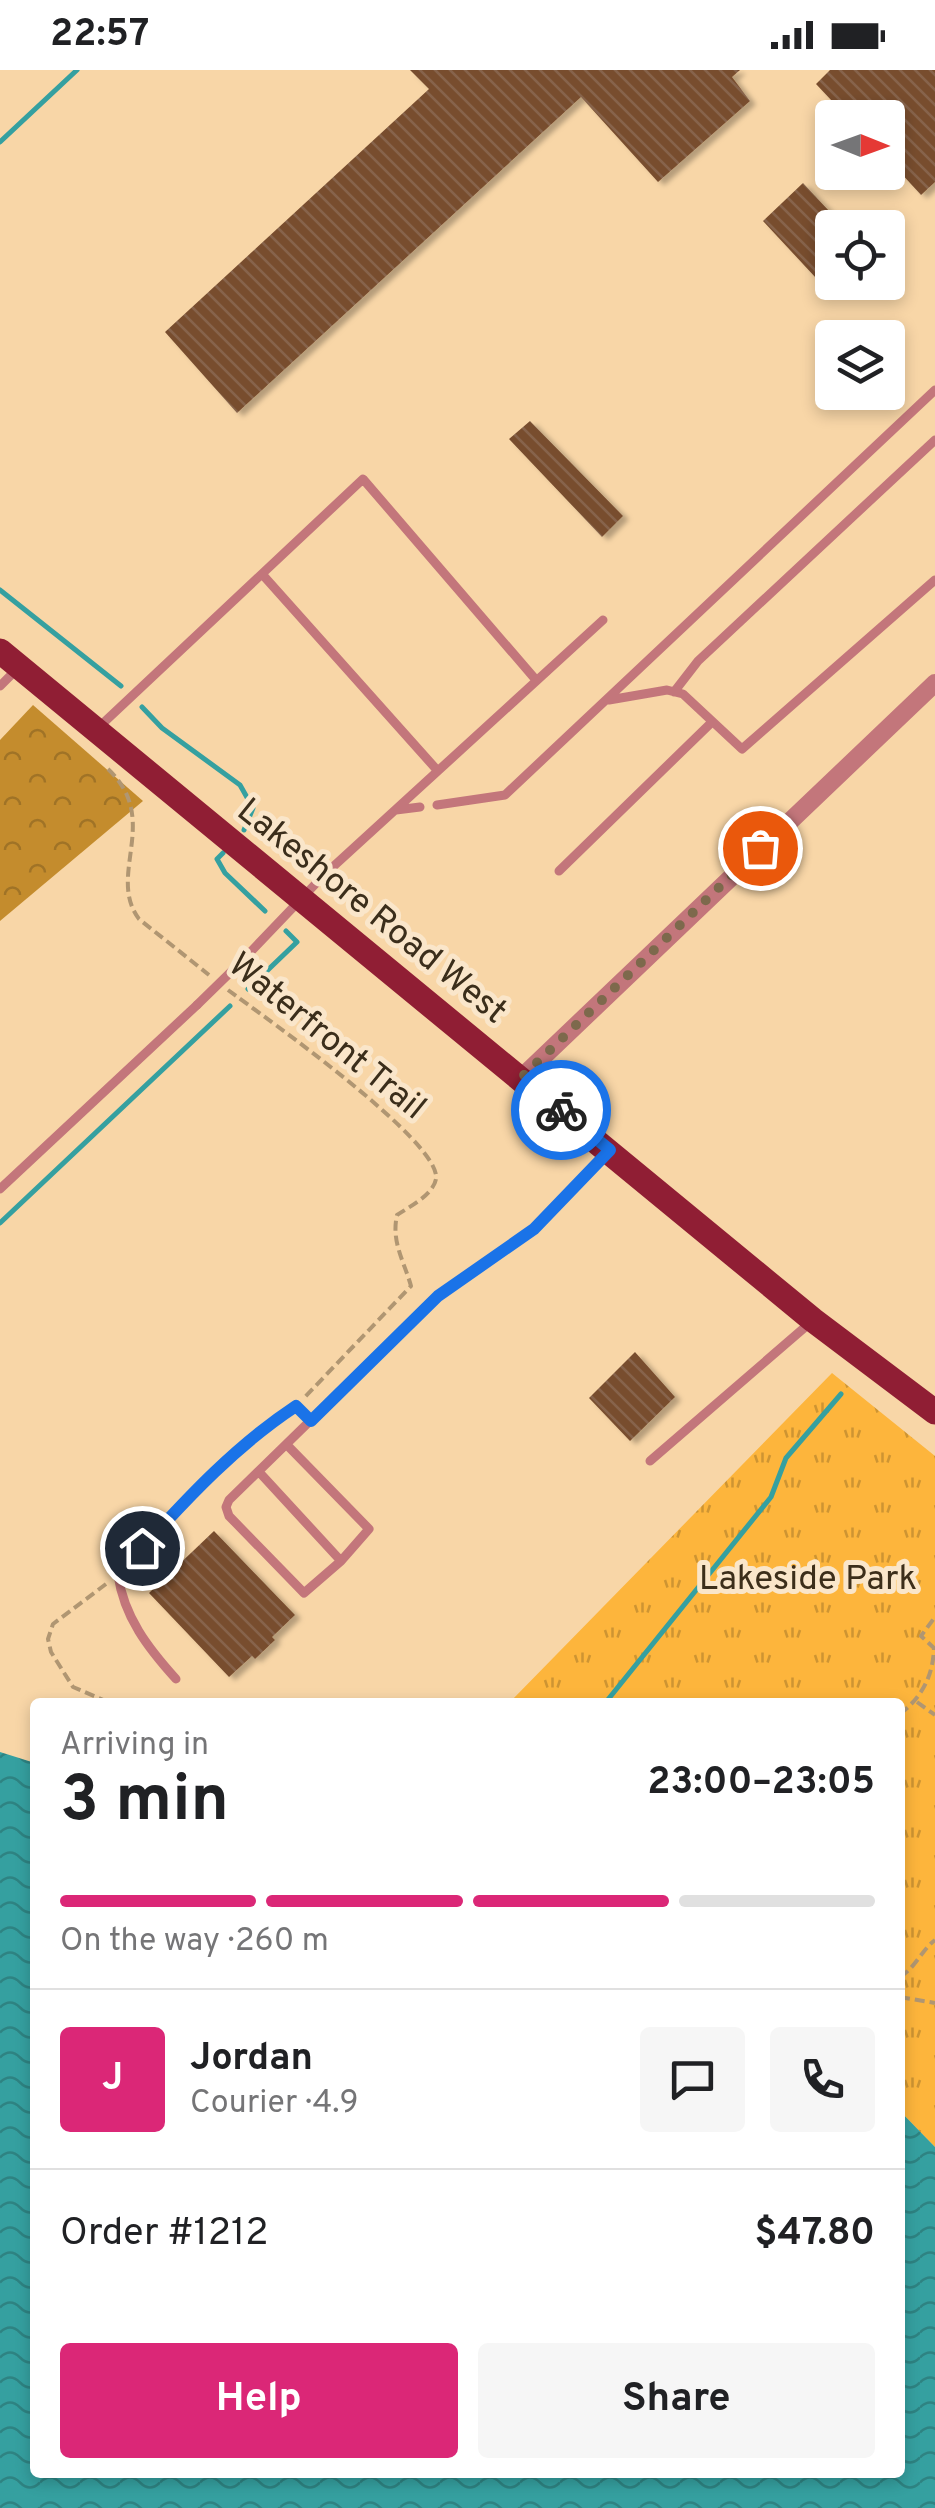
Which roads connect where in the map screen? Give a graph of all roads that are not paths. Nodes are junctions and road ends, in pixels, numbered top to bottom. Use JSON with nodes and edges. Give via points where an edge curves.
{"nodes":[{"id":1,"x":935,"y":390,"type":"edge"},
{"id":2,"x":935,"y":440,"type":"edge"},
{"id":3,"x":262,"y":574,"type":"junction"},
{"id":4,"x":935,"y":580,"type":"edge"},
{"id":5,"x":603,"y":620,"type":"dead end"},
{"id":6,"x":10,"y":658,"type":"edge"},
{"id":7,"x":536,"y":680,"type":"junction"},
{"id":8,"x":935,"y":682,"type":"edge"},
{"id":9,"x":0,"y":686,"type":"edge"},
{"id":10,"x":674,"y":692,"type":"junction"},
{"id":11,"x":606,"y":700,"type":"junction"},
{"id":12,"x":712,"y":722,"type":"junction"},
{"id":13,"x":97,"y":729,"type":"junction"},
{"id":14,"x":437,"y":770,"type":"junction"},
{"id":15,"x":436,"y":805,"type":"dead end"},
{"id":16,"x":420,"y":807,"type":"dead end"},
{"id":17,"x":393,"y":810,"type":"junction"},
{"id":18,"x":559,"y":870,"type":"dead end"},
{"id":19,"x":304,"y":899,"type":"junction"},
{"id":20,"x":522,"y":1077,"type":"junction"},
{"id":21,"x":610,"y":1150,"type":"junction"},
{"id":22,"x":0,"y":1189,"type":"edge"},
{"id":23,"x":813,"y":1320,"type":"junction"},
{"id":24,"x":935,"y":1412,"type":"edge"},
{"id":25,"x":311,"y":1421,"type":"junction"},
{"id":26,"x":288,"y":1445,"type":"junction"},
{"id":27,"x":650,"y":1461,"type":"dead end"},
{"id":28,"x":260,"y":1473,"type":"junction"},
{"id":29,"x":341,"y":1561,"type":"junction"},
{"id":30,"x":176,"y":1679,"type":"dead end"}],
"edges":[{"from":1,"to":11,"type":"lane"},
{"from":2,"to":10,"type":"lane","via":[[698,661]]},
{"from":3,"to":7,"type":"lane","via":[[364,479]]},
{"from":3,"to":13,"type":"lane"},
{"from":3,"to":14,"type":"lane"},
{"from":4,"to":12,"type":"lane","via":[[742,750]]},
{"from":5,"to":7,"type":"lane"},
{"from":6,"to":9,"type":"lane"},
{"from":6,"to":13,"type":"main road","name":"Lakeshore Road West"},
{"from":7,"to":14,"type":"lane"},
{"from":8,"to":20,"type":"street"},
{"from":10,"to":11,"type":"lane"},
{"from":10,"to":12,"type":"lane"},
{"from":11,"to":15,"type":"lane","via":[[505,795]]},
{"from":12,"to":18,"type":"lane"},
{"from":13,"to":19,"type":"main road","name":"Lakeshore Road West"},
{"from":14,"to":17,"type":"lane"},
{"from":16,"to":17,"type":"lane"},
{"from":17,"to":19,"type":"lane"},
{"from":19,"to":20,"type":"main road","name":"Lakeshore Road West"},
{"from":19,"to":22,"type":"lane","bridge":true},
{"from":20,"to":21,"type":"main road","name":"Lakeshore Road West"},
{"from":21,"to":23,"type":"main road","name":"Lakeshore Road West"},
{"from":21,"to":25,"type":"lane","via":[[534,1229],[438,1296]]},
{"from":23,"to":24,"type":"main road","name":"Lakeshore Road West"},
{"from":23,"to":27,"type":"lane"},
{"from":25,"to":26,"type":"lane"},
{"from":25,"to":30,"type":"lane","via":[[296,1406],[264,1428],[190,1495],[118,1575],[132,1624]]},
{"from":26,"to":28,"type":"lane"},
{"from":26,"to":29,"type":"lane","via":[[370,1529]]},
{"from":28,"to":29,"type":"lane"},
{"from":28,"to":29,"type":"lane","via":[[229,1500],[229,1516],[304,1593]]}]}
